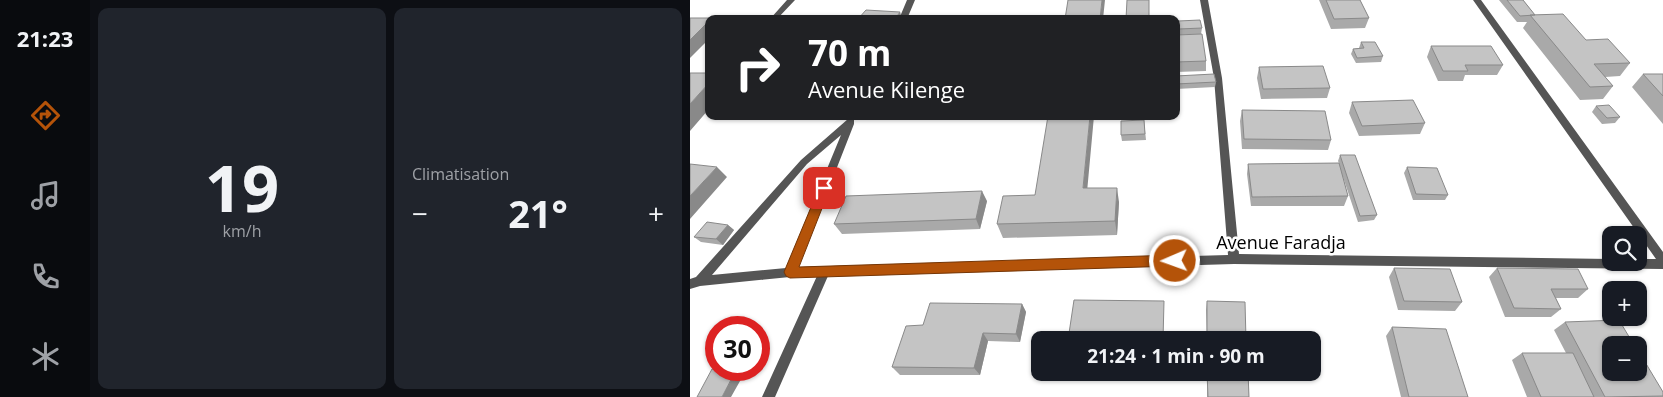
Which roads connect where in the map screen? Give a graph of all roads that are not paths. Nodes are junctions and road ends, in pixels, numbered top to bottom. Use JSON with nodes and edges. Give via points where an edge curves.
{"nodes":[{"id":1,"x":791,"y":0,"type":"edge"},
{"id":2,"x":911,"y":0,"type":"edge"},
{"id":3,"x":1204,"y":0,"type":"edge"},
{"id":4,"x":1476,"y":0,"type":"edge"},
{"id":5,"x":776,"y":15,"type":"edge"},
{"id":6,"x":905,"y":15,"type":"edge"},
{"id":7,"x":851,"y":120,"type":"edge"},
{"id":8,"x":852,"y":120,"type":"edge"},
{"id":9,"x":1234,"y":259,"type":"junction"},
{"id":10,"x":1663,"y":262,"type":"edge"},
{"id":11,"x":790,"y":272,"type":"junction"},
{"id":12,"x":824,"y":272,"type":"junction"},
{"id":13,"x":695,"y":283,"type":"edge"},
{"id":14,"x":768,"y":397,"type":"edge"}],
"edges":[{"from":1,"to":5,"type":"street"},
{"from":2,"to":6,"type":"street"},
{"from":3,"to":9,"type":"street","via":[[1218,78]]},
{"from":4,"to":10,"type":"street"},
{"from":7,"to":13,"type":"street","via":[[804,162]]},
{"from":8,"to":11,"type":"street"},
{"from":9,"to":10,"type":"street","name":"Avenue Faradja"},
{"from":9,"to":12,"type":"street","name":"Avenue Faradja"},
{"from":11,"to":12,"type":"street","name":"Avenue Faradja"},
{"from":11,"to":13,"type":"street","name":"Avenue Faradja"},
{"from":12,"to":14,"type":"street"}]}
